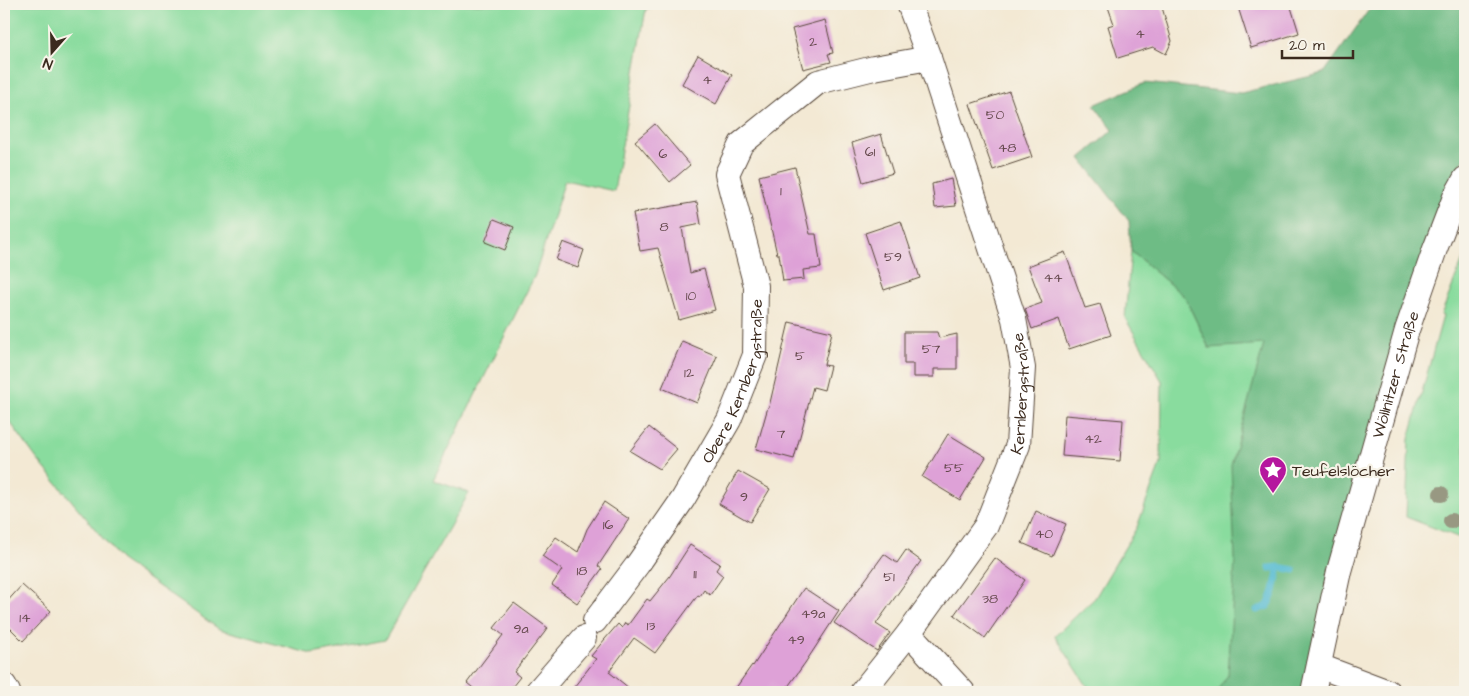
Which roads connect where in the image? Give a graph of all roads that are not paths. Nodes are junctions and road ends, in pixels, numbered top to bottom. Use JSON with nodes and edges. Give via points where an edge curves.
{"nodes":[{"id":1,"x":909,"y":4,"type":"edge"},
{"id":2,"x":929,"y":58,"type":"junction"},
{"id":3,"x":1465,"y":179,"type":"edge"},
{"id":4,"x":909,"y":633,"type":"junction"},
{"id":5,"x":1319,"y":666,"type":"junction"},
{"id":6,"x":4,"y":685,"type":"edge"},
{"id":7,"x":8,"y":692,"type":"edge"},
{"id":8,"x":537,"y":692,"type":"edge"},
{"id":9,"x":862,"y":692,"type":"edge"},
{"id":10,"x":963,"y":692,"type":"edge"},
{"id":11,"x":1313,"y":692,"type":"edge"},
{"id":12,"x":1388,"y":692,"type":"edge"}],
"edges":[{"from":1,"to":2,"type":"street","name":"Kernbergstraße"},
{"from":2,"to":4,"type":"street","name":"Kernbergstraße","via":[[1014,319],[1023,368],[1018,445],[986,526]]},
{"from":2,"to":8,"type":"street","name":"Obere Kernbergstraße","via":[[818,82],[740,144],[727,174],[756,286],[755,355],[729,420],[683,499],[589,629]]},
{"from":3,"to":5,"type":"street","name":"Wöllnitzer Straße","via":[[1448,214],[1407,330],[1339,571]]},
{"from":4,"to":9,"type":"street","name":"Kernbergstraße"},
{"from":4,"to":10,"type":"street"},
{"from":5,"to":11,"type":"street","name":"Wöllnitzer Straße"},
{"from":5,"to":12,"type":"street"},
{"from":6,"to":7,"type":"street"}]}
